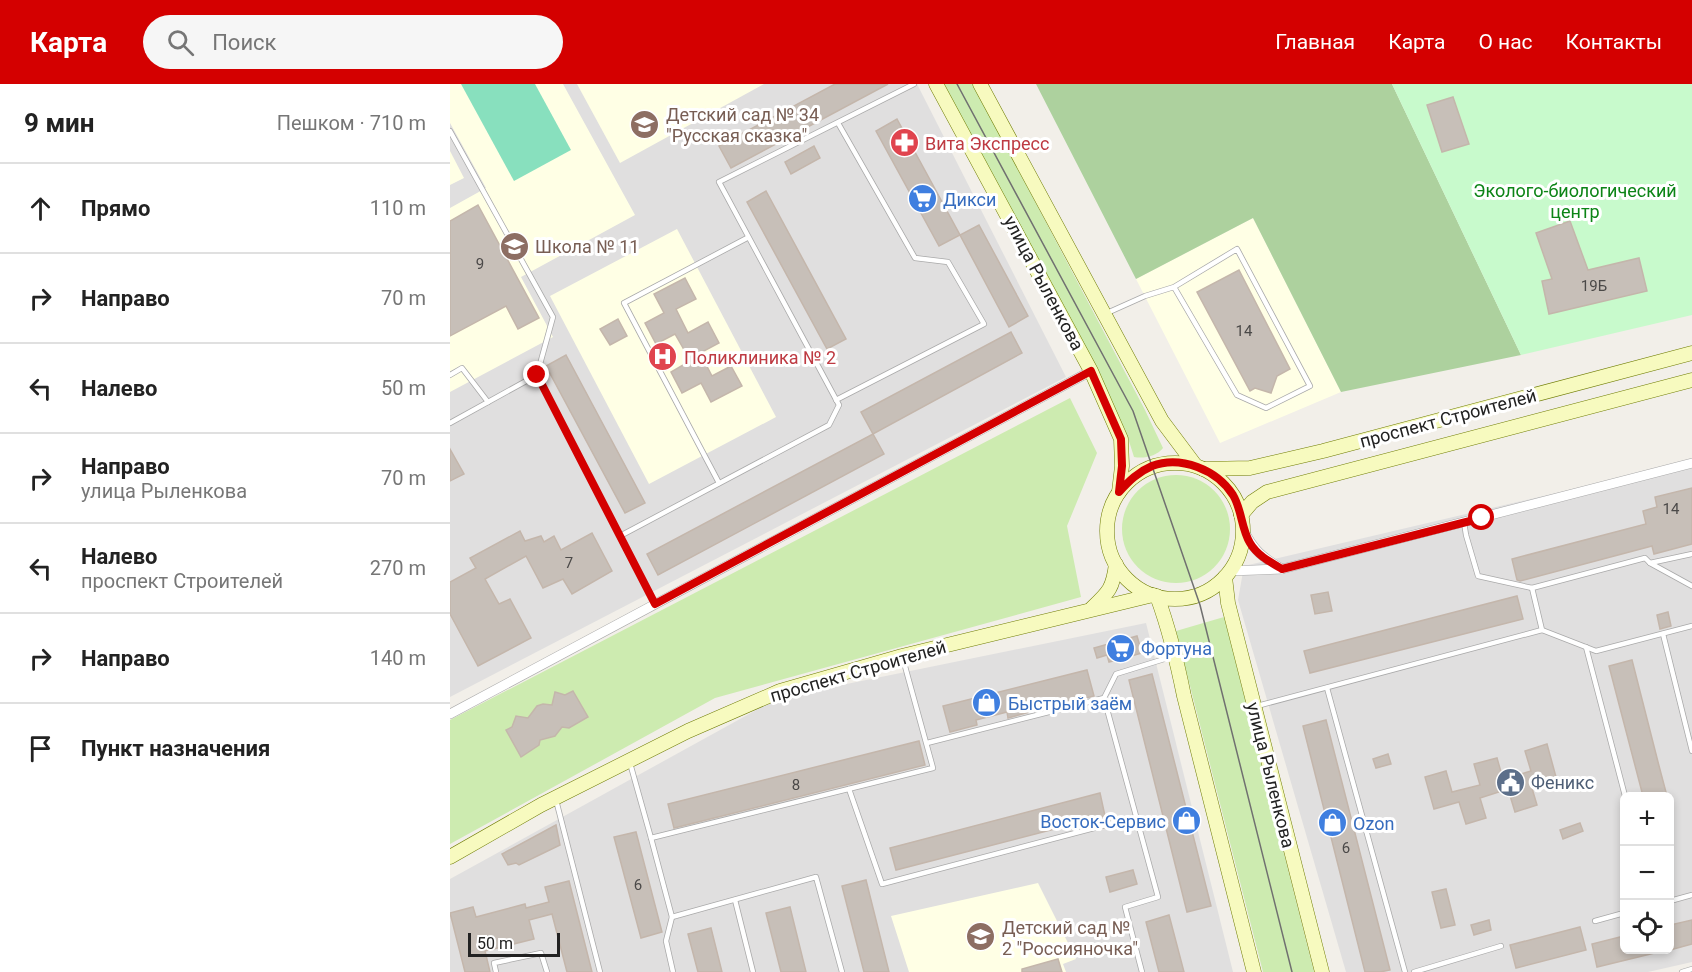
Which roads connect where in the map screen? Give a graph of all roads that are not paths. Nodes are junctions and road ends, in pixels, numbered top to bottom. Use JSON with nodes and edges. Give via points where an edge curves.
{"nodes":[{"id":1,"x":914,"y":84,"type":"edge"},
{"id":2,"x":936,"y":84,"type":"edge"},
{"id":3,"x":980,"y":84,"type":"edge"},
{"id":4,"x":838,"y":123,"type":"junction"},
{"id":5,"x":450,"y":131,"type":"edge"},
{"id":6,"x":747,"y":238,"type":"junction"},
{"id":7,"x":1174,"y":286,"type":"junction"},
{"id":8,"x":1105,"y":314,"type":"junction"},
{"id":9,"x":1692,"y":353,"type":"edge"},
{"id":10,"x":1091,"y":371,"type":"junction"},
{"id":11,"x":450,"y":375,"type":"edge"},
{"id":12,"x":537,"y":375,"type":"junction"},
{"id":13,"x":1692,"y":380,"type":"edge"},
{"id":14,"x":836,"y":400,"type":"junction"},
{"id":15,"x":488,"y":402,"type":"junction"},
{"id":16,"x":450,"y":423,"type":"edge"},
{"id":17,"x":1692,"y":463,"type":"edge"},
{"id":18,"x":1199,"y":467,"type":"junction"},
{"id":19,"x":719,"y":483,"type":"junction"},
{"id":20,"x":1119,"y":492,"type":"junction"},
{"id":21,"x":1242,"y":522,"type":"junction"},
{"id":22,"x":1464,"y":522,"type":"junction"},
{"id":23,"x":620,"y":536,"type":"junction"},
{"id":24,"x":1692,"y":554,"type":"edge"},
{"id":25,"x":1650,"y":563,"type":"junction"},
{"id":26,"x":1116,"y":564,"type":"junction"},
{"id":27,"x":1282,"y":569,"type":"junction"},
{"id":28,"x":1227,"y":574,"type":"junction"},
{"id":29,"x":1692,"y":586,"type":"edge"},
{"id":30,"x":1532,"y":588,"type":"junction"},
{"id":31,"x":1155,"y":595,"type":"junction"},
{"id":32,"x":655,"y":604,"type":"junction"},
{"id":33,"x":1090,"y":609,"type":"junction"},
{"id":34,"x":1692,"y":626,"type":"edge"},
{"id":35,"x":1542,"y":630,"type":"junction"},
{"id":36,"x":1663,"y":633,"type":"junction"},
{"id":37,"x":1586,"y":647,"type":"junction"},
{"id":38,"x":902,"y":656,"type":"junction"},
{"id":39,"x":1176,"y":656,"type":"junction"},
{"id":40,"x":1327,"y":688,"type":"junction"},
{"id":41,"x":1104,"y":698,"type":"junction"},
{"id":42,"x":1254,"y":706,"type":"junction"},
{"id":43,"x":450,"y":714,"type":"edge"},
{"id":44,"x":927,"y":744,"type":"junction"},
{"id":45,"x":1692,"y":751,"type":"edge"},
{"id":46,"x":629,"y":761,"type":"junction"},
{"id":47,"x":849,"y":789,"type":"junction"},
{"id":48,"x":1624,"y":792,"type":"edge"},
{"id":49,"x":555,"y":798,"type":"junction"},
{"id":50,"x":1136,"y":817,"type":"junction"},
{"id":51,"x":651,"y":838,"type":"junction"},
{"id":52,"x":450,"y":856,"type":"edge"},
{"id":53,"x":1692,"y":895,"type":"edge"},
{"id":54,"x":735,"y":900,"type":"junction"},
{"id":55,"x":1674,"y":900,"type":"edge"},
{"id":56,"x":1620,"y":914,"type":"edge"},
{"id":57,"x":672,"y":917,"type":"junction"},
{"id":58,"x":1595,"y":921,"type":"dead end"},
{"id":59,"x":1501,"y":946,"type":"dead end"},
{"id":60,"x":1692,"y":969,"type":"edge"},
{"id":61,"x":496,"y":972,"type":"edge"},
{"id":62,"x":547,"y":972,"type":"edge"},
{"id":63,"x":600,"y":972,"type":"edge"},
{"id":64,"x":674,"y":972,"type":"edge"},
{"id":65,"x":753,"y":972,"type":"edge"},
{"id":66,"x":842,"y":972,"type":"edge"},
{"id":67,"x":1142,"y":972,"type":"edge"},
{"id":68,"x":1254,"y":972,"type":"edge"},
{"id":69,"x":1322,"y":972,"type":"edge"},
{"id":70,"x":1405,"y":972,"type":"edge"},
{"id":71,"x":1414,"y":972,"type":"edge"},
{"id":72,"x":1682,"y":972,"type":"edge"}],
"edges":[{"from":1,"to":4,"type":"lane"},
{"from":2,"to":10,"type":"main road","name":"улица Рыленкова"},
{"from":3,"to":8,"type":"main road"},
{"from":4,"to":6,"type":"lane","via":[[719,183]]},
{"from":4,"to":14,"type":"lane","via":[[915,258],[948,262],[984,324]]},
{"from":5,"to":12,"type":"lane","via":[[553,317]]},
{"from":6,"to":14,"type":"lane"},
{"from":6,"to":19,"type":"lane","via":[[624,303]]},
{"from":7,"to":7,"type":"lane","via":[[1237,249],[1310,386],[1266,408],[1237,395]]},
{"from":7,"to":8,"type":"lane"},
{"from":8,"to":18,"type":"main road","via":[[1162,421]]},
{"from":9,"to":18,"type":"main road","name":"проспект Строителей","via":[[1250,468]]},
{"from":10,"to":20,"type":"main road","name":"улица Рыленкова","via":[[1121,439]]},
{"from":10,"to":32,"type":"street"},
{"from":11,"to":15,"type":"lane","via":[[462,368]]},
{"from":12,"to":15,"type":"lane"},
{"from":12,"to":23,"type":"lane"},
{"from":13,"to":21,"type":"main road","name":"проспект Строителей","via":[[1267,492],[1252,502]]},
{"from":14,"to":19,"type":"lane","via":[[839,405],[829,424]]},
{"from":15,"to":16,"type":"lane"},
{"from":17,"to":22,"type":"street"},
{"from":18,"to":20,"type":"main road","via":[[1177,463],[1152,466],[1134,476]]},
{"from":18,"to":21,"type":"main road","via":[[1220,480],[1234,496]]},
{"from":19,"to":23,"type":"lane"},
{"from":20,"to":26,"type":"main road","via":[[1107,527]]},
{"from":21,"to":27,"type":"street","via":[[1251,545]]},
{"from":21,"to":28,"type":"main road","via":[[1242,544]]},
{"from":22,"to":27,"type":"street"},
{"from":22,"to":30,"type":"lane","via":[[1478,576]]},
{"from":23,"to":32,"type":"lane"},
{"from":24,"to":25,"type":"lane"},
{"from":25,"to":29,"type":"lane"},
{"from":25,"to":30,"type":"lane","via":[[1645,558]]},
{"from":26,"to":31,"type":"main road","via":[[1138,588]]},
{"from":26,"to":33,"type":"main road","via":[[1107,594]]},
{"from":27,"to":28,"type":"street"},
{"from":28,"to":31,"type":"main road","via":[[1196,595]]},
{"from":28,"to":42,"type":"main road","name":"улица Рыленкова","via":[[1228,603]]},
{"from":30,"to":35,"type":"lane"},
{"from":31,"to":33,"type":"main road","name":"проспект Строителей"},
{"from":31,"to":39,"type":"main road"},
{"from":32,"to":43,"type":"street"},
{"from":33,"to":38,"type":"main road","name":"проспект Строителей"},
{"from":34,"to":36,"type":"lane"},
{"from":35,"to":37,"type":"lane"},
{"from":35,"to":40,"type":"lane"},
{"from":36,"to":37,"type":"lane","via":[[1596,651]]},
{"from":36,"to":45,"type":"lane"},
{"from":37,"to":48,"type":"lane"},
{"from":38,"to":44,"type":"lane"},
{"from":38,"to":46,"type":"main road","name":"проспект Строителей","via":[[780,691]]},
{"from":39,"to":41,"type":"lane","via":[[1116,674]]},
{"from":39,"to":68,"type":"main road"},
{"from":40,"to":42,"type":"lane"},
{"from":40,"to":70,"type":"lane"},
{"from":41,"to":44,"type":"lane"},
{"from":41,"to":50,"type":"lane"},
{"from":42,"to":69,"type":"main road","name":"улица Рыленкова"},
{"from":44,"to":47,"type":"lane","via":[[933,768]]},
{"from":46,"to":49,"type":"main road","name":"проспект Строителей"},
{"from":46,"to":51,"type":"lane"},
{"from":47,"to":50,"type":"lane","via":[[882,884]]},
{"from":47,"to":51,"type":"lane"},
{"from":49,"to":52,"type":"main road","name":"проспект Строителей"},
{"from":49,"to":63,"type":"lane"},
{"from":50,"to":67,"type":"lane","via":[[1158,897],[1125,908]]},
{"from":51,"to":57,"type":"lane"},
{"from":53,"to":55,"type":"lane"},
{"from":54,"to":57,"type":"lane"},
{"from":54,"to":65,"type":"lane"},
{"from":54,"to":66,"type":"lane","via":[[816,877]]},
{"from":56,"to":58,"type":"lane"},
{"from":57,"to":64,"type":"lane","via":[[666,941]]},
{"from":59,"to":71,"type":"lane"},
{"from":60,"to":72,"type":"lane"},
{"from":61,"to":62,"type":"lane","via":[[494,963],[541,953]]}]}
